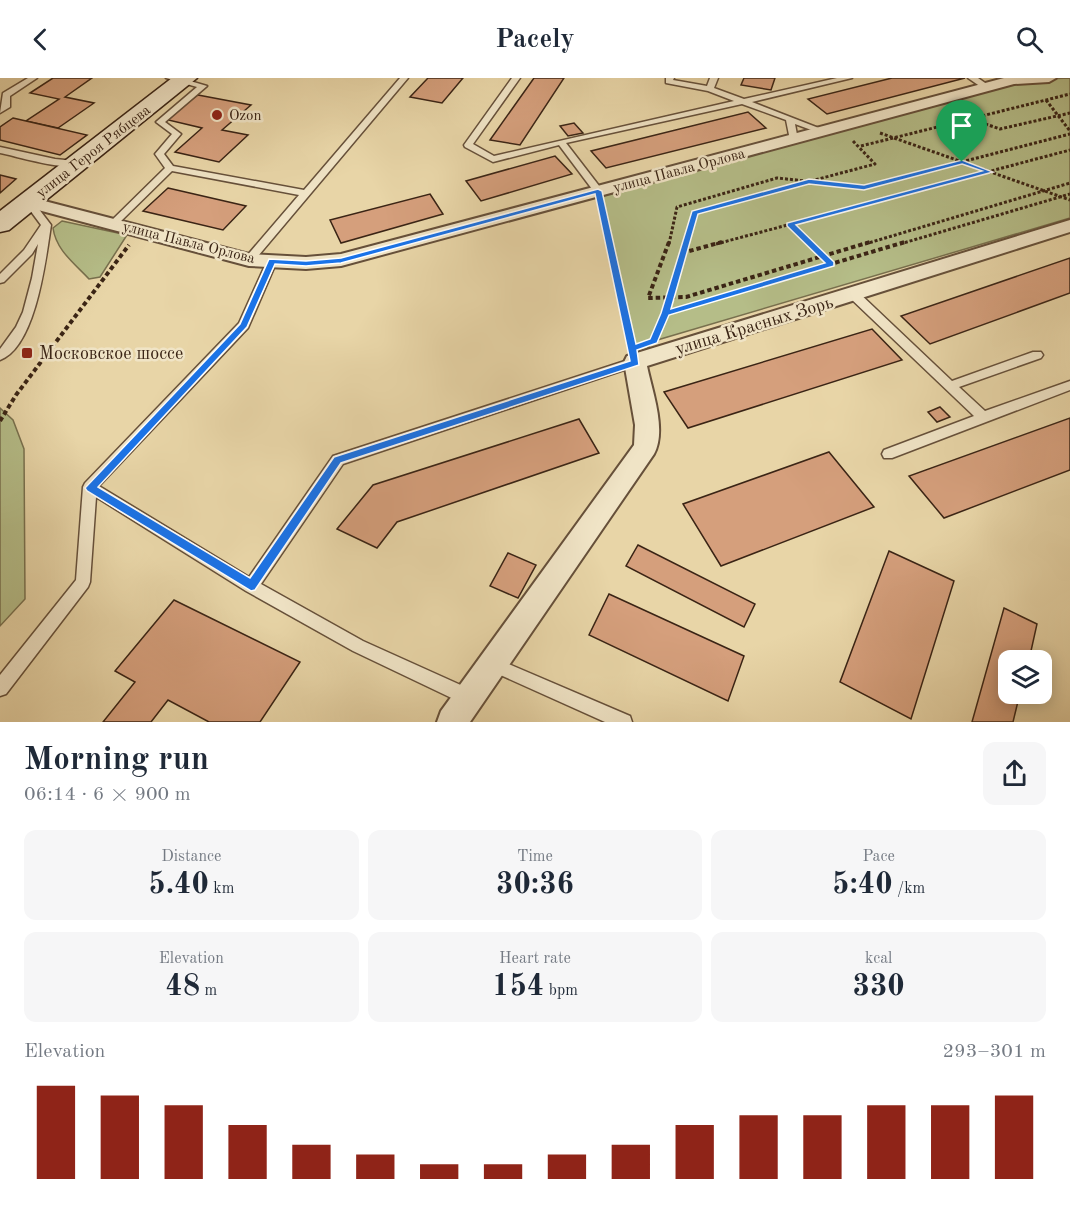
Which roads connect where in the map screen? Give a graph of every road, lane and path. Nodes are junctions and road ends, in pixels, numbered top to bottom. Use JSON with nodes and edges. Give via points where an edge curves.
{"nodes":[{"id":1,"x":33,"y":78,"type":"edge"},
{"id":2,"x":404,"y":78,"type":"edge"},
{"id":3,"x":516,"y":78,"type":"edge"},
{"id":4,"x":670,"y":78,"type":"edge"},
{"id":5,"x":714,"y":78,"type":"edge"},
{"id":6,"x":848,"y":78,"type":"edge"},
{"id":7,"x":1049,"y":78,"type":"edge"},
{"id":8,"x":180,"y":79,"type":"edge"},
{"id":9,"x":1015,"y":79,"type":"edge"},
{"id":10,"x":980,"y":83,"type":"edge"},
{"id":11,"x":710,"y":89,"type":"junction"},
{"id":12,"x":1070,"y":94,"type":"edge"},
{"id":13,"x":1046,"y":100,"type":"junction"},
{"id":14,"x":745,"y":102,"type":"junction"},
{"id":15,"x":0,"y":111,"type":"edge"},
{"id":16,"x":1070,"y":113,"type":"edge"},
{"id":17,"x":1058,"y":116,"type":"junction"},
{"id":18,"x":790,"y":118,"type":"junction"},
{"id":19,"x":970,"y":119,"type":"junction"},
{"id":20,"x":854,"y":124,"type":"junction"},
{"id":21,"x":825,"y":132,"type":"junction"},
{"id":22,"x":1070,"y":133,"type":"edge"},
{"id":23,"x":895,"y":138,"type":"junction"},
{"id":24,"x":794,"y":140,"type":"junction"},
{"id":25,"x":561,"y":142,"type":"junction"},
{"id":26,"x":0,"y":150,"type":"edge"},
{"id":27,"x":1070,"y":150,"type":"edge"},
{"id":28,"x":962,"y":162,"type":"junction"},
{"id":29,"x":75,"y":164,"type":"junction"},
{"id":30,"x":170,"y":168,"type":"junction"},
{"id":31,"x":990,"y":172,"type":"junction"},
{"id":32,"x":809,"y":182,"type":"junction"},
{"id":33,"x":1070,"y":183,"type":"edge"},
{"id":34,"x":1043,"y":190,"type":"junction"},
{"id":35,"x":598,"y":191,"type":"junction"},
{"id":36,"x":305,"y":194,"type":"junction"},
{"id":37,"x":1070,"y":194,"type":"edge"},
{"id":38,"x":1061,"y":197,"type":"junction"},
{"id":39,"x":1070,"y":200,"type":"edge"},
{"id":40,"x":29,"y":202,"type":"junction"},
{"id":41,"x":114,"y":223,"type":"junction"},
{"id":42,"x":0,"y":224,"type":"edge"},
{"id":43,"x":790,"y":224,"type":"junction"},
{"id":44,"x":45,"y":225,"type":"junction"},
{"id":45,"x":1069,"y":227,"type":"edge"},
{"id":46,"x":682,"y":252,"type":"junction"},
{"id":47,"x":822,"y":256,"type":"junction"},
{"id":48,"x":249,"y":260,"type":"junction"},
{"id":49,"x":272,"y":261,"type":"junction"},
{"id":50,"x":831,"y":264,"type":"junction"},
{"id":51,"x":0,"y":280,"type":"edge"},
{"id":52,"x":853,"y":294,"type":"junction"},
{"id":53,"x":670,"y":297,"type":"junction"},
{"id":54,"x":666,"y":313,"type":"junction"},
{"id":55,"x":654,"y":341,"type":"dead end"},
{"id":56,"x":1037,"y":355,"type":"dead end"},
{"id":57,"x":0,"y":356,"type":"edge"},
{"id":58,"x":635,"y":362,"type":"junction"},
{"id":59,"x":1070,"y":385,"type":"edge"},
{"id":60,"x":950,"y":386,"type":"junction"},
{"id":61,"x":983,"y":417,"type":"junction"},
{"id":62,"x":0,"y":421,"type":"edge"},
{"id":63,"x":888,"y":454,"type":"dead end"},
{"id":64,"x":90,"y":488,"type":"junction"},
{"id":65,"x":251,"y":586,"type":"junction"},
{"id":66,"x":491,"y":664,"type":"junction"},
{"id":67,"x":0,"y":688,"type":"edge"},
{"id":68,"x":468,"y":697,"type":"junction"},
{"id":69,"x":452,"y":722,"type":"edge"},
{"id":70,"x":624,"y":722,"type":"edge"}],
"edges":[{"from":1,"to":15,"type":"lane","via":[[6,95],[6,107]]},
{"from":2,"to":36,"type":"lane"},
{"from":3,"to":25,"type":"lane","via":[[468,145],[494,159]]},
{"from":4,"to":11,"type":"lane","via":[[669,81]]},
{"from":5,"to":11,"type":"lane"},
{"from":6,"to":14,"type":"lane"},
{"from":7,"to":9,"type":"street","name":"улица Павла Орлова"},
{"from":8,"to":29,"type":"main road","name":"улица Героя Рябцева"},
{"from":8,"to":30,"type":"lane","via":[[203,86],[160,122],[177,134],[159,154]]},
{"from":9,"to":10,"type":"street","name":"улица Павла Орлова"},
{"from":10,"to":20,"type":"street","name":"улица Павла Орлова"},
{"from":11,"to":14,"type":"lane"},
{"from":12,"to":13,"type":"path"},
{"from":13,"to":17,"type":"path"},
{"from":13,"to":19,"type":"path"},
{"from":14,"to":18,"type":"lane"},
{"from":14,"to":25,"type":"lane"},
{"from":16,"to":17,"type":"path"},
{"from":17,"to":19,"type":"path","via":[[1000,129]]},
{"from":17,"to":22,"type":"path"},
{"from":18,"to":21,"type":"lane"},
{"from":18,"to":24,"type":"lane"},
{"from":19,"to":23,"type":"path"},
{"from":20,"to":21,"type":"street","name":"улица Павла Орлова"},
{"from":20,"to":23,"type":"path"},
{"from":21,"to":24,"type":"street","name":"улица Павла Орлова"},
{"from":22,"to":28,"type":"path"},
{"from":23,"to":28,"type":"path"},
{"from":23,"to":32,"type":"path","via":[[861,147],[875,164]]},
{"from":24,"to":35,"type":"street","name":"улица Павла Орлова"},
{"from":25,"to":35,"type":"lane"},
{"from":26,"to":29,"type":"lane"},
{"from":27,"to":31,"type":"path"},
{"from":28,"to":31,"type":"path"},
{"from":28,"to":32,"type":"path","via":[[864,188]]},
{"from":29,"to":40,"type":"main road","name":"улица Героя Рябцева"},
{"from":30,"to":36,"type":"lane"},
{"from":30,"to":41,"type":"lane"},
{"from":31,"to":34,"type":"path"},
{"from":31,"to":43,"type":"path"},
{"from":32,"to":46,"type":"path","via":[[695,212]]},
{"from":32,"to":53,"type":"path","via":[[777,178],[677,207],[667,251],[648,298]]},
{"from":33,"to":34,"type":"path"},
{"from":34,"to":38,"type":"path"},
{"from":34,"to":47,"type":"path"},
{"from":35,"to":49,"type":"street","name":"улица Павла Орлова","via":[[341,260]]},
{"from":35,"to":58,"type":"path"},
{"from":36,"to":48,"type":"lane"},
{"from":37,"to":38,"type":"path"},
{"from":38,"to":39,"type":"path"},
{"from":38,"to":50,"type":"path"},
{"from":40,"to":41,"type":"street","name":"улица Павла Орлова"},
{"from":40,"to":42,"type":"main road","name":"улица Героя Рябцева"},
{"from":40,"to":44,"type":"lane"},
{"from":41,"to":48,"type":"street","name":"улица Павла Орлова"},
{"from":41,"to":62,"type":"path","via":[[135,237],[16,394]]},
{"from":43,"to":46,"type":"path"},
{"from":43,"to":47,"type":"path"},
{"from":44,"to":51,"type":"lane","via":[[28,252]]},
{"from":44,"to":57,"type":"lane","via":[[33,304],[17,339]]},
{"from":45,"to":52,"type":"street","name":"улица Красных Зорь"},
{"from":46,"to":53,"type":"path"},
{"from":47,"to":50,"type":"path"},
{"from":47,"to":53,"type":"path","via":[[686,297]]},
{"from":48,"to":49,"type":"street","name":"улица Павла Орлова"},
{"from":49,"to":64,"type":"lane","via":[[244,325]]},
{"from":50,"to":54,"type":"path"},
{"from":52,"to":58,"type":"street","name":"улица Красных Зорь"},
{"from":52,"to":60,"type":"lane"},
{"from":53,"to":54,"type":"path"},
{"from":54,"to":55,"type":"path"},
{"from":56,"to":60,"type":"lane"},
{"from":58,"to":65,"type":"lane","via":[[338,460]]},
{"from":58,"to":66,"type":"street","via":[[647,425],[646,447]]},
{"from":59,"to":61,"type":"lane"},
{"from":60,"to":61,"type":"lane"},
{"from":61,"to":63,"type":"lane"},
{"from":64,"to":65,"type":"lane"},
{"from":64,"to":67,"type":"lane","via":[[83,582]]},
{"from":65,"to":68,"type":"lane","via":[[358,646]]},
{"from":66,"to":68,"type":"street"},
{"from":66,"to":70,"type":"lane"},
{"from":68,"to":69,"type":"street"}]}
